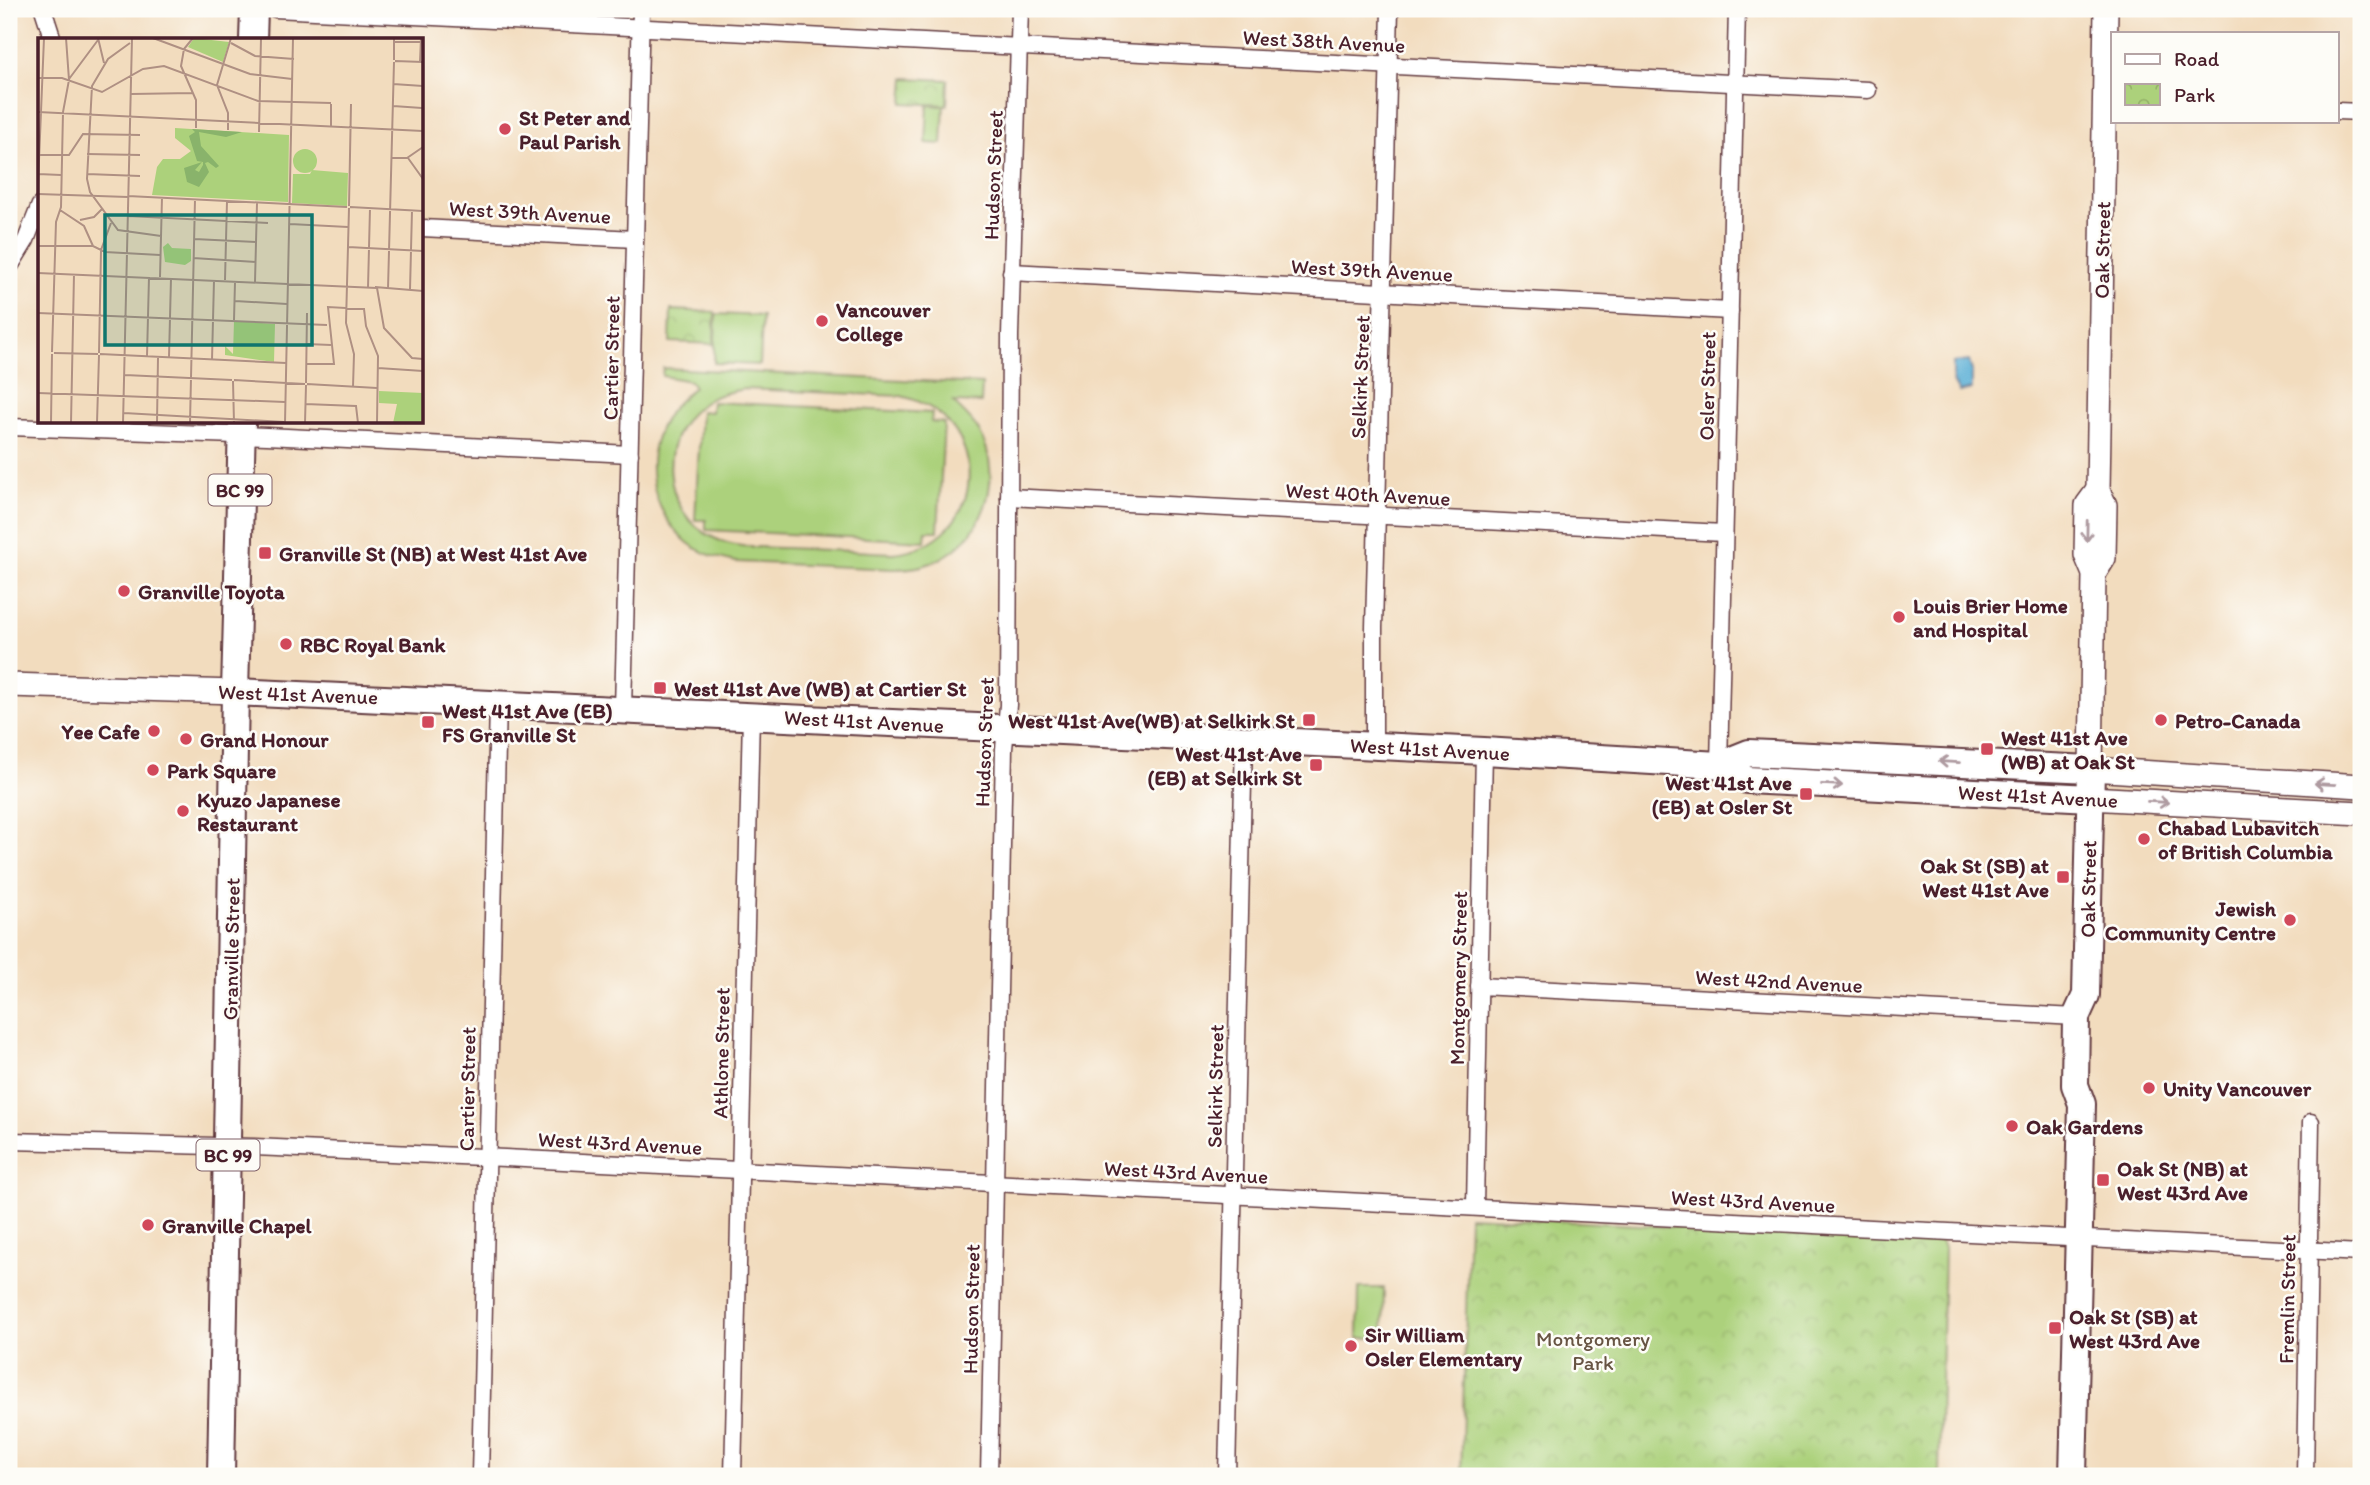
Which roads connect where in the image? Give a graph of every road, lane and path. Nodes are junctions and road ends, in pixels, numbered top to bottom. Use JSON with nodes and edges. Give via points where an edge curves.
{"nodes":[{"id":1,"x":43,"y":9,"type":"edge"},
{"id":2,"x":254,"y":9,"type":"edge"},
{"id":3,"x":275,"y":9,"type":"edge"},
{"id":4,"x":641,"y":9,"type":"edge"},
{"id":5,"x":1020,"y":9,"type":"edge"},
{"id":6,"x":1390,"y":9,"type":"edge"},
{"id":7,"x":1737,"y":9,"type":"edge"},
{"id":8,"x":2106,"y":9,"type":"edge"},
{"id":9,"x":641,"y":27,"type":"junction"},
{"id":10,"x":52,"y":38,"type":"edge"},
{"id":11,"x":253,"y":38,"type":"edge"},
{"id":12,"x":1019,"y":47,"type":"junction"},
{"id":13,"x":1388,"y":65,"type":"junction"},
{"id":14,"x":1735,"y":83,"type":"junction"},
{"id":15,"x":1868,"y":90,"type":"dead end"},
{"id":16,"x":2109,"y":101,"type":"edge"},
{"id":17,"x":2338,"y":111,"type":"edge"},
{"id":18,"x":2361,"y":112,"type":"edge"},
{"id":19,"x":38,"y":210,"type":"edge"},
{"id":20,"x":424,"y":228,"type":"edge"},
{"id":21,"x":635,"y":239,"type":"junction"},
{"id":22,"x":9,"y":268,"type":"edge"},
{"id":23,"x":1012,"y":272,"type":"junction"},
{"id":24,"x":1383,"y":292,"type":"junction"},
{"id":25,"x":1730,"y":311,"type":"junction"},
{"id":26,"x":9,"y":426,"type":"edge"},
{"id":27,"x":242,"y":428,"type":"edge"},
{"id":28,"x":630,"y":454,"type":"junction"},
{"id":29,"x":1009,"y":497,"type":"junction"},
{"id":30,"x":1377,"y":516,"type":"junction"},
{"id":31,"x":1724,"y":533,"type":"junction"},
{"id":32,"x":9,"y":685,"type":"edge"},
{"id":33,"x":235,"y":692,"type":"junction"},
{"id":34,"x":498,"y":703,"type":"junction"},
{"id":35,"x":623,"y":709,"type":"junction"},
{"id":36,"x":751,"y":715,"type":"junction"},
{"id":37,"x":1006,"y":728,"type":"junction"},
{"id":38,"x":1244,"y":739,"type":"junction"},
{"id":39,"x":1374,"y":746,"type":"junction"},
{"id":40,"x":1484,"y":751,"type":"junction"},
{"id":41,"x":1719,"y":765,"type":"junction"},
{"id":42,"x":2091,"y":769,"type":"junction"},
{"id":43,"x":2290,"y":773,"type":"junction"},
{"id":44,"x":2361,"y":786,"type":"edge"},
{"id":45,"x":2090,"y":798,"type":"junction"},
{"id":46,"x":2288,"y":808,"type":"junction"},
{"id":47,"x":2361,"y":813,"type":"edge"},
{"id":48,"x":1479,"y":986,"type":"junction"},
{"id":49,"x":2081,"y":1006,"type":"junction"},
{"id":50,"x":2311,"y":1122,"type":"dead end"},
{"id":51,"x":9,"y":1141,"type":"edge"},
{"id":52,"x":229,"y":1147,"type":"junction"},
{"id":53,"x":486,"y":1157,"type":"junction"},
{"id":54,"x":739,"y":1170,"type":"junction"},
{"id":55,"x":994,"y":1182,"type":"junction"},
{"id":56,"x":1233,"y":1195,"type":"junction"},
{"id":57,"x":1475,"y":1206,"type":"junction"},
{"id":58,"x":2078,"y":1240,"type":"junction"},
{"id":59,"x":2309,"y":1250,"type":"junction"},
{"id":60,"x":2361,"y":1253,"type":"edge"},
{"id":61,"x":221,"y":1476,"type":"edge"},
{"id":62,"x":480,"y":1476,"type":"edge"},
{"id":63,"x":733,"y":1476,"type":"edge"},
{"id":64,"x":989,"y":1476,"type":"edge"},
{"id":65,"x":1227,"y":1476,"type":"edge"},
{"id":66,"x":2073,"y":1476,"type":"edge"},
{"id":67,"x":2305,"y":1476,"type":"edge"}],
"edges":[{"from":1,"to":10,"type":"street"},
{"from":2,"to":11,"type":"main road"},
{"from":3,"to":9,"type":"street","name":"West 38th Avenue"},
{"from":4,"to":9,"type":"street","name":"Cartier Street"},
{"from":5,"to":12,"type":"street","name":"Hudson Street"},
{"from":6,"to":13,"type":"street","name":"Selkirk Street"},
{"from":7,"to":14,"type":"street","name":"Osler Street"},
{"from":8,"to":16,"type":"main road","name":"Oak Street"},
{"from":9,"to":12,"type":"street","name":"West 38th Avenue"},
{"from":9,"to":21,"type":"street","name":"Cartier Street"},
{"from":12,"to":13,"type":"street","name":"West 38th Avenue"},
{"from":12,"to":23,"type":"street","name":"Hudson Street"},
{"from":13,"to":14,"type":"street","name":"West 38th Avenue"},
{"from":13,"to":24,"type":"street","name":"Selkirk Street"},
{"from":14,"to":15,"type":"street","name":"West 38th Avenue"},
{"from":14,"to":25,"type":"street","name":"Osler Street"},
{"from":16,"to":42,"type":"main road","name":"Oak Street","via":[[2098,490],[2087,505],[2087,555],[2094,574]]},
{"from":17,"to":18,"type":"street"},
{"from":19,"to":22,"type":"street"},
{"from":20,"to":21,"type":"street","name":"West 39th Avenue"},
{"from":21,"to":28,"type":"street","name":"Cartier Street"},
{"from":23,"to":24,"type":"street","name":"West 39th Avenue"},
{"from":23,"to":29,"type":"street","name":"Hudson Street"},
{"from":24,"to":25,"type":"street","name":"West 39th Avenue"},
{"from":24,"to":30,"type":"street","name":"Selkirk Street"},
{"from":25,"to":31,"type":"street","name":"Osler Street"},
{"from":26,"to":27,"type":"street"},
{"from":27,"to":28,"type":"street"},
{"from":27,"to":33,"type":"main road","name":"Granville Street","number":"BC 99"},
{"from":28,"to":35,"type":"street","name":"Cartier Street"},
{"from":29,"to":30,"type":"street","name":"West 40th Avenue"},
{"from":29,"to":37,"type":"street","name":"Hudson Street"},
{"from":30,"to":31,"type":"street","name":"West 40th Avenue"},
{"from":30,"to":39,"type":"street","name":"Selkirk Street"},
{"from":31,"to":41,"type":"street","name":"Osler Street"},
{"from":32,"to":33,"type":"main road","name":"West 41st Avenue"},
{"from":33,"to":34,"type":"main road","name":"West 41st Avenue"},
{"from":33,"to":52,"type":"main road","name":"Granville Street","number":"BC 99"},
{"from":34,"to":35,"type":"main road","name":"West 41st Avenue"},
{"from":34,"to":53,"type":"street","name":"Cartier Street"},
{"from":35,"to":36,"type":"main road","name":"West 41st Avenue"},
{"from":36,"to":37,"type":"main road","name":"West 41st Avenue"},
{"from":36,"to":54,"type":"street","name":"Athlone Street"},
{"from":37,"to":38,"type":"main road","name":"West 41st Avenue"},
{"from":37,"to":55,"type":"street","name":"Hudson Street"},
{"from":38,"to":39,"type":"main road","name":"West 41st Avenue"},
{"from":38,"to":56,"type":"street","name":"Selkirk Street"},
{"from":39,"to":40,"type":"main road","name":"West 41st Avenue"},
{"from":40,"to":41,"type":"main road","name":"West 41st Avenue"},
{"from":40,"to":48,"type":"street","name":"Montgomery Street"},
{"from":42,"to":41,"type":"main road","name":"West 41st Avenue","one_way":true,"via":[[1749,753]]},
{"from":41,"to":45,"type":"main road","name":"West 41st Avenue","one_way":true,"via":[[1747,780]]},
{"from":42,"to":43,"type":"main road","name":"West 41st Avenue"},
{"from":42,"to":45,"type":"main road","name":"Oak Street"},
{"from":44,"to":43,"type":"main road","name":"West 41st Avenue","one_way":true},
{"from":43,"to":46,"type":"main road"},
{"from":45,"to":46,"type":"main road","name":"West 41st Avenue","one_way":true},
{"from":45,"to":49,"type":"main road","name":"Oak Street"},
{"from":46,"to":47,"type":"main road","name":"West 41st Avenue"},
{"from":48,"to":49,"type":"street","name":"West 42nd Avenue"},
{"from":48,"to":57,"type":"street","name":"Montgomery Street"},
{"from":49,"to":58,"type":"main road","name":"Oak Street","via":[[2095,1018],[2092,1086],[2082,1104]]},
{"from":50,"to":59,"type":"street","name":"Fremlin Street"},
{"from":51,"to":52,"type":"street","name":"West 43rd Avenue"},
{"from":52,"to":53,"type":"street","name":"West 43rd Avenue"},
{"from":52,"to":61,"type":"main road","name":"Granville Street","number":"BC 99"},
{"from":53,"to":54,"type":"street","name":"West 43rd Avenue"},
{"from":53,"to":62,"type":"street","name":"Cartier Street"},
{"from":54,"to":55,"type":"street","name":"West 43rd Avenue"},
{"from":54,"to":63,"type":"street","name":"Athlone Street"},
{"from":55,"to":56,"type":"street","name":"West 43rd Avenue"},
{"from":55,"to":64,"type":"street","name":"Hudson Street"},
{"from":56,"to":57,"type":"street","name":"West 43rd Avenue"},
{"from":56,"to":65,"type":"street","name":"Selkirk Street"},
{"from":57,"to":58,"type":"street","name":"West 43rd Avenue"},
{"from":58,"to":59,"type":"street","name":"West 43rd Avenue"},
{"from":58,"to":66,"type":"main road","name":"Oak Street"},
{"from":59,"to":60,"type":"street","name":"West 43rd Avenue"},
{"from":59,"to":67,"type":"street","name":"Fremlin Street"}]}
